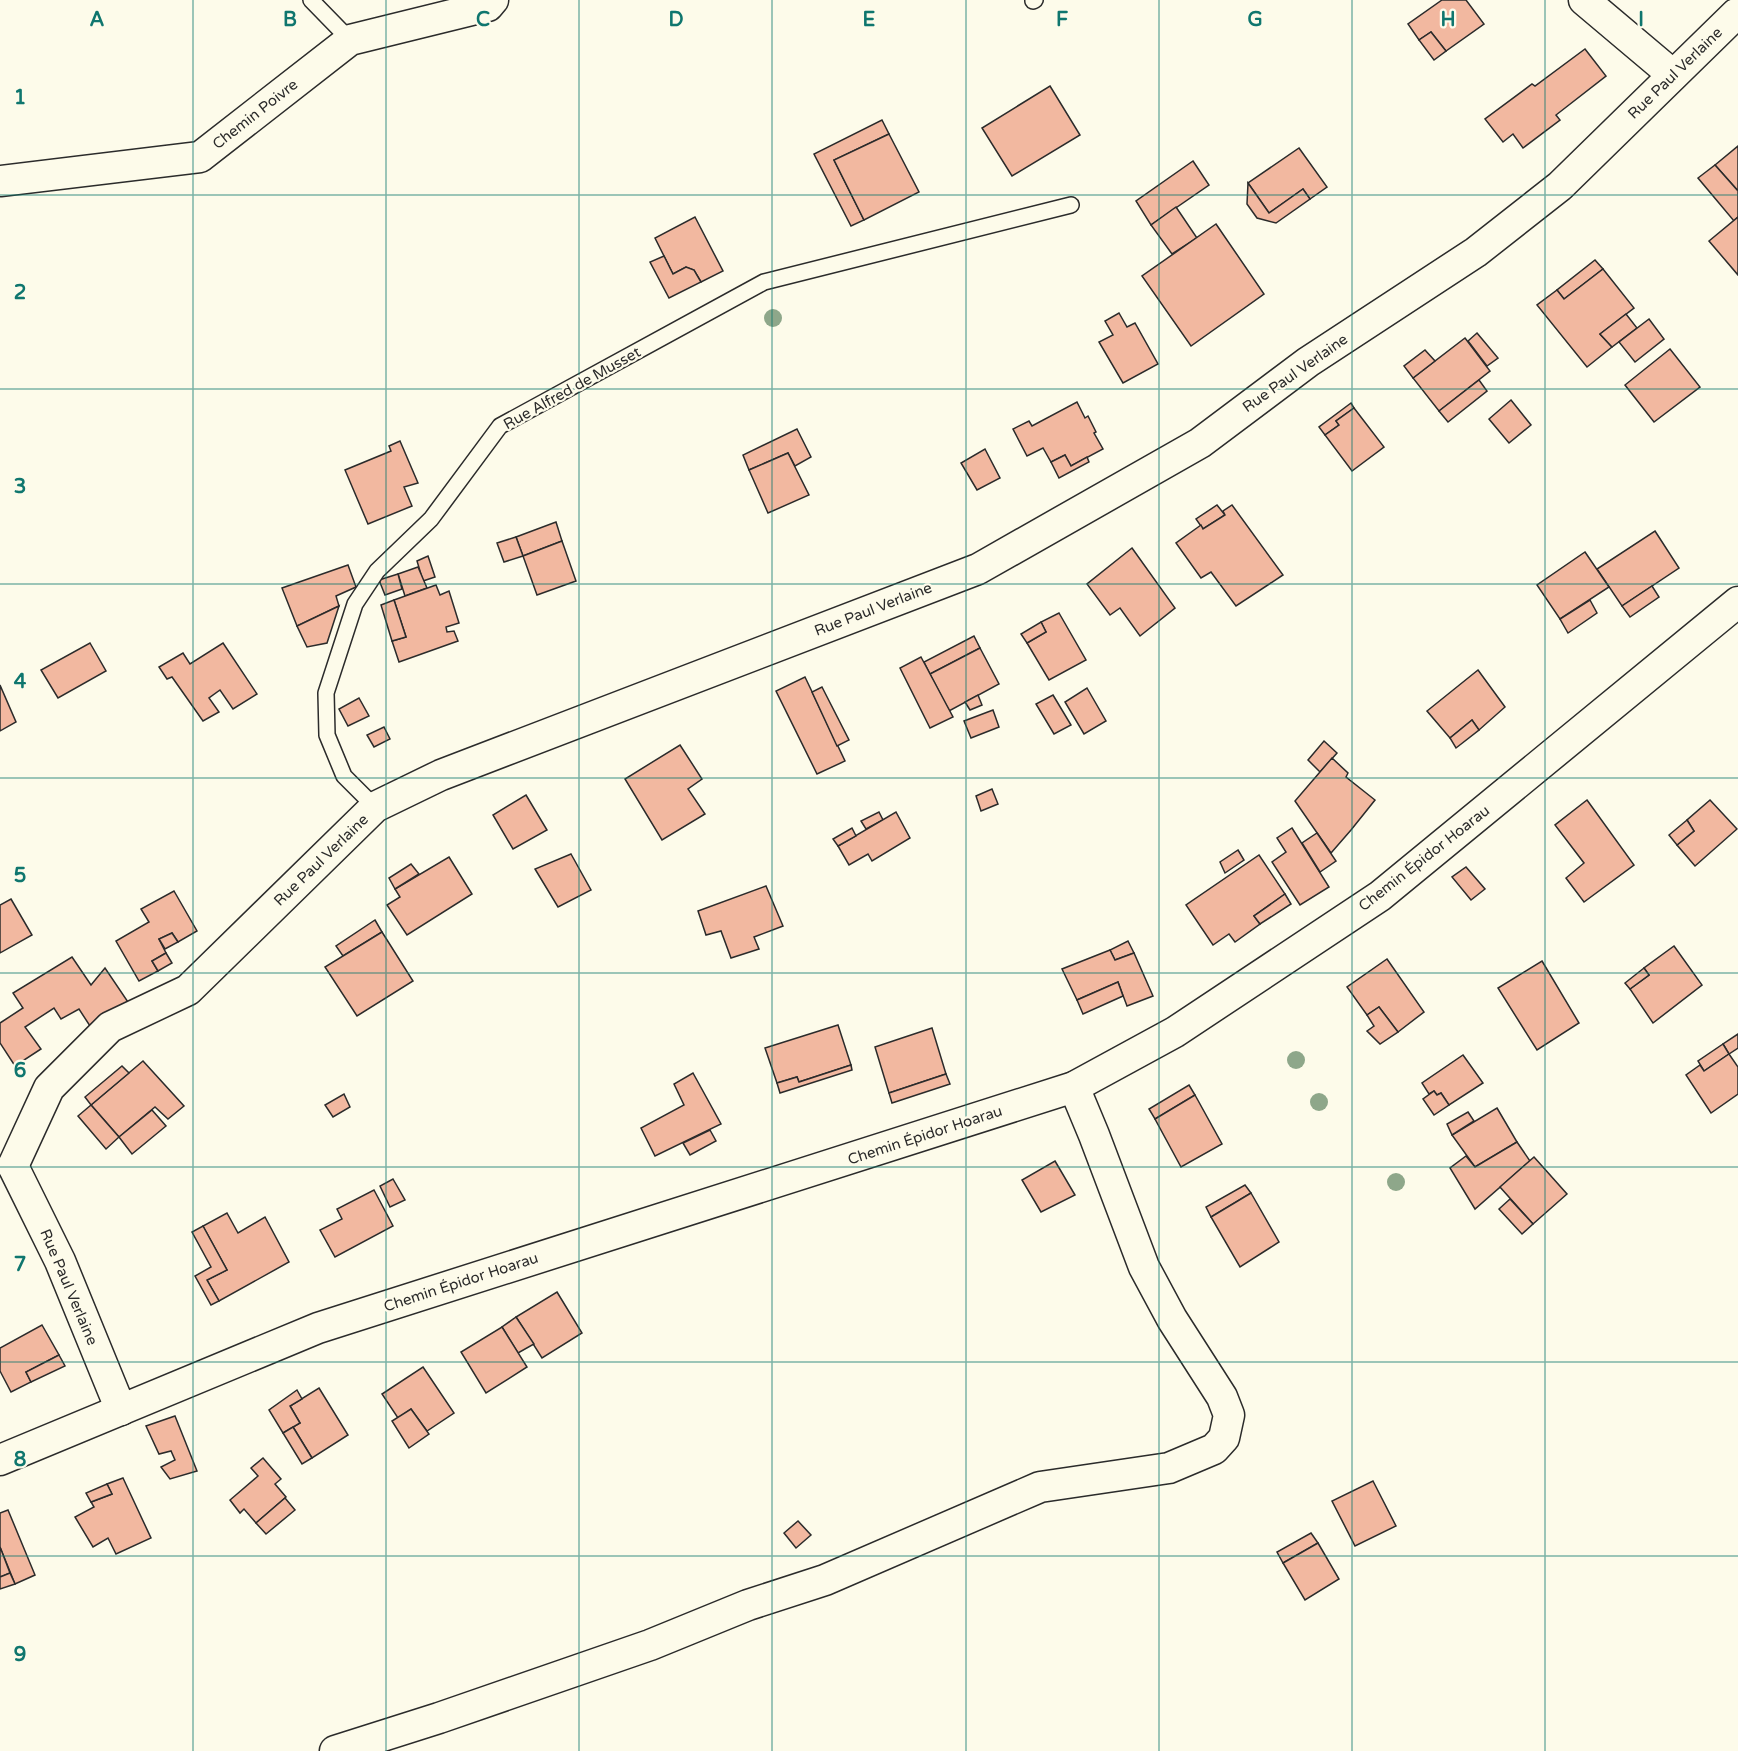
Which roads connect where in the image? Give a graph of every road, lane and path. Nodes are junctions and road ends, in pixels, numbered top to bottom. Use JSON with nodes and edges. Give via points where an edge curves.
{"nodes":[{"id":1,"x":311,"y":0,"type":"edge"},
{"id":2,"x":493,"y":0,"type":"edge"},
{"id":3,"x":1584,"y":0,"type":"edge"},
{"id":4,"x":1737,"y":14,"type":"edge"},
{"id":5,"x":350,"y":40,"type":"junction"},
{"id":6,"x":1673,"y":75,"type":"junction"},
{"id":7,"x":0,"y":181,"type":"edge"},
{"id":8,"x":1071,"y":205,"type":"dead end"},
{"id":9,"x":1738,"y":602,"type":"edge"},
{"id":10,"x":375,"y":807,"type":"junction"},
{"id":11,"x":1074,"y":1087,"type":"junction"},
{"id":12,"x":6,"y":1166,"type":"edge"},
{"id":13,"x":121,"y":1410,"type":"junction"},
{"id":14,"x":0,"y":1460,"type":"edge"},
{"id":15,"x":335,"y":1751,"type":"edge"}],
"edges":[{"from":1,"to":5,"type":"lane"},
{"from":2,"to":5,"type":"street","name":"Chemin Poivre","via":[[488,6]]},
{"from":3,"to":6,"type":"street"},
{"from":4,"to":6,"type":"street","name":"Rue Paul Verlaine"},
{"from":5,"to":7,"type":"street","name":"Chemin Poivre","via":[[201,157]]},
{"from":6,"to":10,"type":"street","name":"Rue Paul Verlaine","via":[[1560,186],[1476,252],[1308,362],[1200,443],[978,569],[441,775]]},
{"from":8,"to":10,"type":"lane","name":"Rue Alfred de Musset","via":[[764,282],[500,426],[431,519],[377,571],[351,615],[326,693],[327,735],[344,776]]},
{"from":9,"to":11,"type":"street","name":"Chemin Épidor Hoarau","via":[[1380,896],[1175,1032]]},
{"from":10,"to":12,"type":"street","name":"Rue Paul Verlaine","via":[[188,990],[110,1027],[50,1088]]},
{"from":11,"to":13,"type":"street","name":"Chemin Épidor Hoarau","via":[[318,1328]]},
{"from":11,"to":15,"type":"street","via":[[1144,1267],[1229,1415],[1224,1438],[1214,1449],[1169,1467],[1040,1487],[825,1580],[748,1605],[650,1645]]},
{"from":12,"to":13,"type":"street","name":"Rue Paul Verlaine","via":[[60,1261]]},
{"from":13,"to":14,"type":"street","name":"Chemin Épidor Hoarau"}]}
